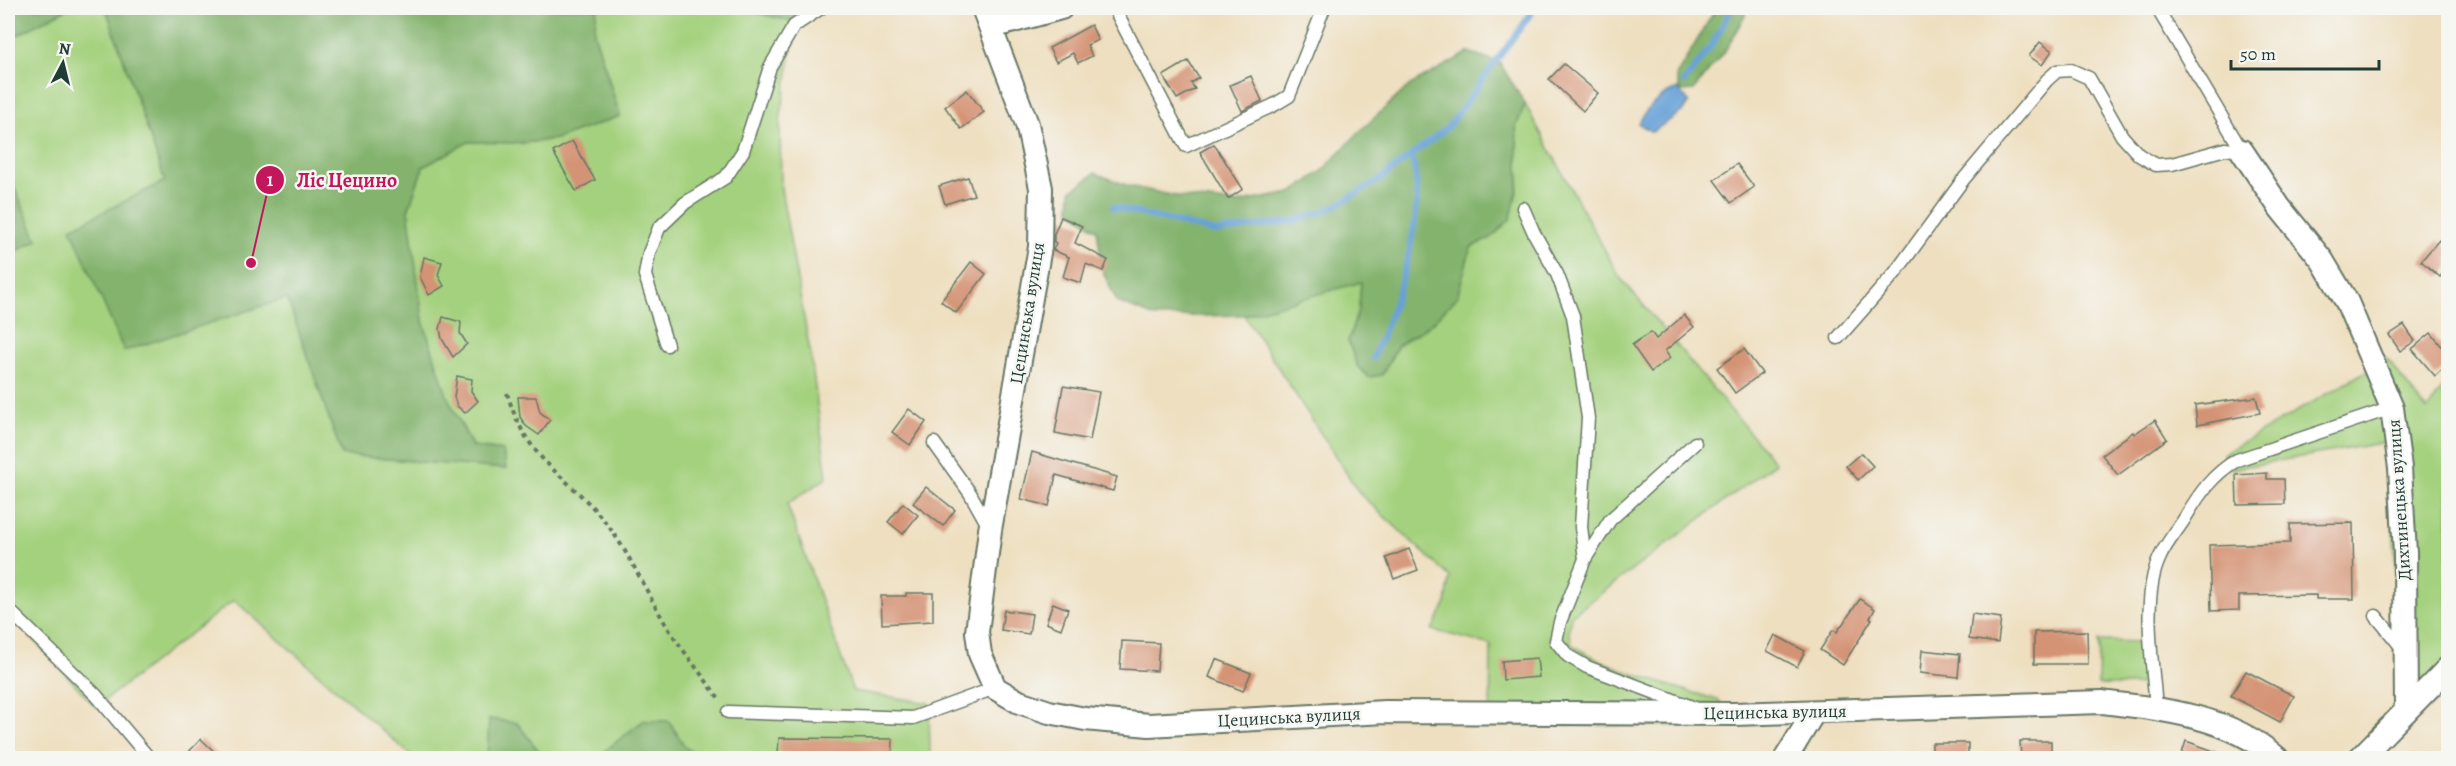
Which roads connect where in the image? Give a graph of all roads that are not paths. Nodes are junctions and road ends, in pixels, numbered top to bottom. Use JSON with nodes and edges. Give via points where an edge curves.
{"nodes":[{"id":1,"x":821,"y":8,"type":"edge"},
{"id":2,"x":1061,"y":8,"type":"edge"},
{"id":3,"x":1114,"y":8,"type":"edge"},
{"id":4,"x":1324,"y":8,"type":"edge"},
{"id":5,"x":2157,"y":8,"type":"edge"},
{"id":6,"x":987,"y":17,"type":"edge"},
{"id":7,"x":2242,"y":151,"type":"junction"},
{"id":8,"x":1523,"y":208,"type":"dead end"},
{"id":9,"x":1838,"y":338,"type":"dead end"},
{"id":10,"x":667,"y":345,"type":"dead end"},
{"id":11,"x":2392,"y":408,"type":"junction"},
{"id":12,"x":934,"y":443,"type":"dead end"},
{"id":13,"x":1695,"y":443,"type":"dead end"},
{"id":14,"x":990,"y":530,"type":"junction"},
{"id":15,"x":1585,"y":559,"type":"junction"},
{"id":16,"x":8,"y":609,"type":"edge"},
{"id":17,"x":2376,"y":616,"type":"dead end"},
{"id":18,"x":2408,"y":658,"type":"junction"},
{"id":19,"x":2448,"y":668,"type":"edge"},
{"id":20,"x":995,"y":688,"type":"junction"},
{"id":21,"x":2156,"y":708,"type":"junction"},
{"id":22,"x":2406,"y":711,"type":"junction"},
{"id":23,"x":728,"y":712,"type":"road end"},
{"id":24,"x":1814,"y":712,"type":"junction"},
{"id":25,"x":1707,"y":714,"type":"junction"},
{"id":26,"x":149,"y":759,"type":"edge"},
{"id":27,"x":1786,"y":759,"type":"edge"},
{"id":28,"x":2277,"y":759,"type":"edge"},
{"id":29,"x":2360,"y":759,"type":"edge"}],
"edges":[{"from":1,"to":10,"type":"lane","via":[[794,26],[770,68],[743,151],[726,177],[685,203],[659,228],[645,275]]},
{"from":2,"to":6,"type":"street"},
{"from":3,"to":4,"type":"lane","via":[[1186,147],[1289,96]]},
{"from":5,"to":7,"type":"lane"},
{"from":6,"to":14,"type":"street","name":"Цецинська вулиця","via":[[1027,124],[1041,188],[1040,247]]},
{"from":7,"to":9,"type":"lane","via":[[2225,149],[2156,165],[2139,155],[2122,136],[2088,78],[2071,70],[2057,71],[1963,180],[1895,273]]},
{"from":7,"to":11,"type":"street","name":"Дихтинецька вулиця","via":[[2280,208],[2322,260],[2347,302]]},
{"from":8,"to":15,"type":"lane","via":[[1557,274],[1573,316],[1588,418],[1581,527]]},
{"from":11,"to":18,"type":"street","name":"Дихтинецька вулиця","via":[[2400,468]]},
{"from":11,"to":21,"type":"lane","via":[[2237,460],[2220,470],[2198,496],[2160,556],[2152,577]]},
{"from":12,"to":14,"type":"lane","via":[[970,493]]},
{"from":13,"to":15,"type":"lane","via":[[1610,520]]},
{"from":14,"to":20,"type":"street","name":"Цецинська вулиця","via":[[977,632],[980,654]]},
{"from":15,"to":25,"type":"lane","via":[[1556,641],[1568,656],[1587,667]]},
{"from":16,"to":26,"type":"lane","via":[[96,695]]},
{"from":17,"to":18,"type":"lane","via":[[2399,641]]},
{"from":18,"to":22,"type":"street","name":"Дихтинецька вулиця"},
{"from":19,"to":22,"type":"street"},
{"from":20,"to":23,"type":"lane","via":[[913,718]]},
{"from":20,"to":25,"type":"street","name":"Цецинська вулиця","via":[[1048,712],[1149,725],[1396,712]]},
{"from":21,"to":24,"type":"street","name":"Цецинська вулиця","via":[[2102,702]]},
{"from":21,"to":28,"type":"street","name":"Цецинська вулиця","via":[[2211,721],[2261,745]]},
{"from":22,"to":29,"type":"street"},
{"from":24,"to":25,"type":"street","name":"Цецинська вулиця"},
{"from":24,"to":27,"type":"street"}]}
